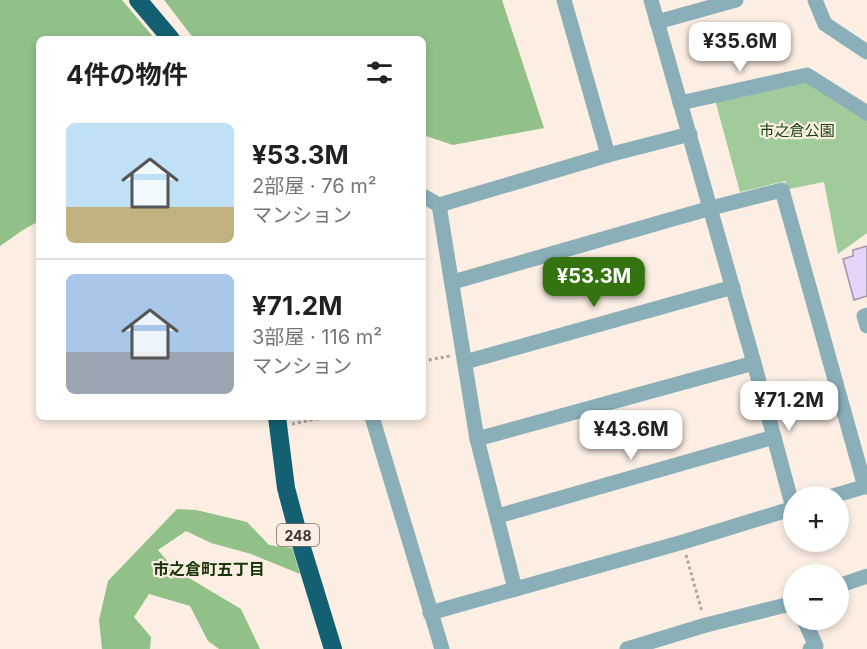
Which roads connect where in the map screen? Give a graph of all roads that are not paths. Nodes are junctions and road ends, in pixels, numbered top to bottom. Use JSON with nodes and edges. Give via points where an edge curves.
{"nodes":[{"id":1,"x":138,"y":0,"type":"edge"},
{"id":2,"x":564,"y":0,"type":"edge"},
{"id":3,"x":651,"y":0,"type":"edge"},
{"id":4,"x":736,"y":0,"type":"edge"},
{"id":5,"x":815,"y":0,"type":"edge"},
{"id":6,"x":657,"y":22,"type":"junction"},
{"id":7,"x":168,"y":36,"type":"edge"},
{"id":8,"x":867,"y":52,"type":"edge"},
{"id":9,"x":680,"y":103,"type":"junction"},
{"id":10,"x":867,"y":113,"type":"edge"},
{"id":11,"x":690,"y":134,"type":"junction"},
{"id":12,"x":608,"y":155,"type":"junction"},
{"id":13,"x":426,"y":198,"type":"edge"},
{"id":14,"x":439,"y":205,"type":"junction"},
{"id":15,"x":711,"y":208,"type":"junction"},
{"id":16,"x":453,"y":282,"type":"junction"},
{"id":17,"x":733,"y":287,"type":"junction"},
{"id":18,"x":867,"y":315,"type":"edge"},
{"id":19,"x":867,"y":326,"type":"edge"},
{"id":20,"x":464,"y":357,"type":"junction"},
{"id":21,"x":754,"y":363,"type":"junction"},
{"id":22,"x":373,"y":420,"type":"edge"},
{"id":23,"x":278,"y":422,"type":"edge"},
{"id":24,"x":774,"y":437,"type":"junction"},
{"id":25,"x":477,"y":439,"type":"junction"},
{"id":26,"x":787,"y":486,"type":"edge"},
{"id":27,"x":866,"y":487,"type":"edge"},
{"id":28,"x":849,"y":492,"type":"edge"},
{"id":29,"x":783,"y":511,"type":"edge"},
{"id":30,"x":498,"y":516,"type":"junction"},
{"id":31,"x":867,"y":576,"type":"edge"},
{"id":32,"x":849,"y":582,"type":"edge"},
{"id":33,"x":515,"y":589,"type":"junction"},
{"id":34,"x":783,"y":606,"type":"edge"},
{"id":35,"x":430,"y":613,"type":"junction"},
{"id":36,"x":809,"y":630,"type":"edge"},
{"id":37,"x":333,"y":649,"type":"edge"},
{"id":38,"x":442,"y":649,"type":"edge"},
{"id":39,"x":627,"y":649,"type":"edge"},
{"id":40,"x":810,"y":649,"type":"edge"}],
"edges":[{"from":1,"to":7,"type":"highway"},
{"from":2,"to":12,"type":"street"},
{"from":3,"to":6,"type":"street"},
{"from":4,"to":6,"type":"street"},
{"from":5,"to":8,"type":"street","via":[[825,24]]},
{"from":6,"to":9,"type":"street"},
{"from":9,"to":10,"type":"street","via":[[807,75]]},
{"from":9,"to":11,"type":"street"},
{"from":11,"to":12,"type":"street"},
{"from":11,"to":15,"type":"street"},
{"from":12,"to":14,"type":"street"},
{"from":13,"to":14,"type":"street"},
{"from":14,"to":16,"type":"street"},
{"from":15,"to":16,"type":"street"},
{"from":15,"to":17,"type":"street"},
{"from":15,"to":27,"type":"street","via":[[782,190]]},
{"from":16,"to":20,"type":"street"},
{"from":17,"to":20,"type":"street"},
{"from":17,"to":21,"type":"street"},
{"from":18,"to":19,"type":"street"},
{"from":20,"to":25,"type":"street"},
{"from":21,"to":24,"type":"street"},
{"from":21,"to":25,"type":"street"},
{"from":22,"to":35,"type":"street"},
{"from":23,"to":37,"type":"highway","number":"248","via":[[286,488]]},
{"from":24,"to":26,"type":"street"},
{"from":24,"to":30,"type":"street"},
{"from":25,"to":30,"type":"street"},
{"from":27,"to":28,"type":"street"},
{"from":29,"to":33,"type":"street"},
{"from":30,"to":33,"type":"street"},
{"from":31,"to":32,"type":"street"},
{"from":33,"to":35,"type":"street"},
{"from":34,"to":39,"type":"street"},
{"from":35,"to":38,"type":"street"},
{"from":36,"to":40,"type":"street","via":[[816,646]]}]}
